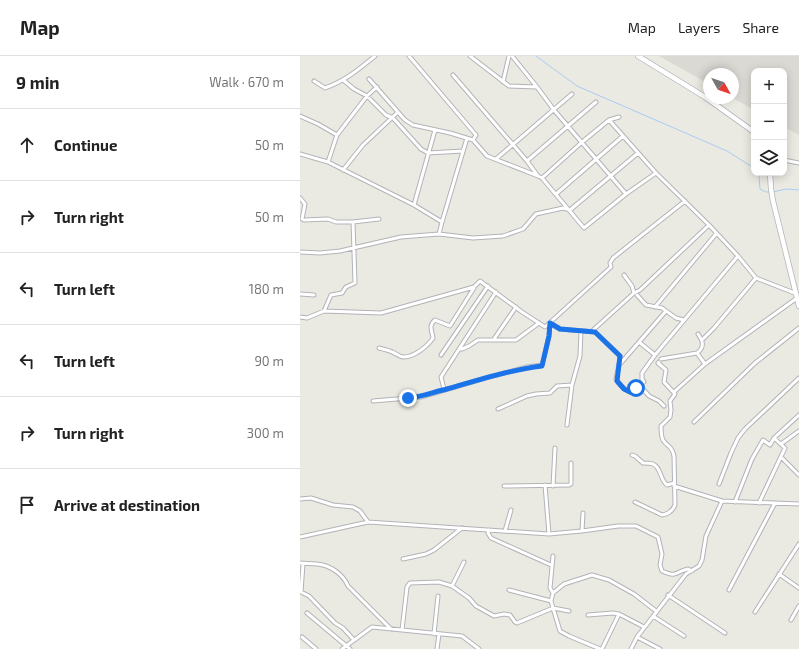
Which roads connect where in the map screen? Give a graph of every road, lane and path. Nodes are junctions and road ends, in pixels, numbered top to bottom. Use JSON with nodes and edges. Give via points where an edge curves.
{"nodes":[{"id":1,"x":375,"y":56,"type":"edge"},
{"id":2,"x":410,"y":56,"type":"edge"},
{"id":3,"x":470,"y":56,"type":"edge"},
{"id":4,"x":510,"y":56,"type":"edge"},
{"id":5,"x":638,"y":56,"type":"edge"},
{"id":6,"x":453,"y":75,"type":"dead end"},
{"id":7,"x":370,"y":79,"type":"dead end"},
{"id":8,"x":343,"y":80,"type":"junction"},
{"id":9,"x":314,"y":81,"type":"dead end"},
{"id":10,"x":503,"y":82,"type":"junction"},
{"id":11,"x":376,"y":87,"type":"junction"},
{"id":12,"x":537,"y":87,"type":"junction"},
{"id":13,"x":572,"y":94,"type":"dead end"},
{"id":14,"x":367,"y":96,"type":"junction"},
{"id":15,"x":596,"y":102,"type":"dead end"},
{"id":16,"x":554,"y":110,"type":"junction"},
{"id":17,"x":398,"y":112,"type":"junction"},
{"id":18,"x":300,"y":116,"type":"edge"},
{"id":19,"x":619,"y":117,"type":"dead end"},
{"id":20,"x":393,"y":118,"type":"junction"},
{"id":21,"x":609,"y":120,"type":"junction"},
{"id":22,"x":567,"y":126,"type":"junction"},
{"id":23,"x":435,"y":130,"type":"junction"},
{"id":24,"x":751,"y":130,"type":"edge"},
{"id":25,"x":337,"y":135,"type":"junction"},
{"id":26,"x":623,"y":136,"type":"junction"},
{"id":27,"x":467,"y":138,"type":"junction"},
{"id":28,"x":472,"y":140,"type":"junction"},
{"id":29,"x":581,"y":143,"type":"junction"},
{"id":30,"x":513,"y":144,"type":"junction"},
{"id":31,"x":463,"y":151,"type":"junction"},
{"id":32,"x":428,"y":153,"type":"junction"},
{"id":33,"x":638,"y":153,"type":"junction"},
{"id":34,"x":301,"y":155,"type":"edge"},
{"id":35,"x":496,"y":159,"type":"junction"},
{"id":36,"x":300,"y":160,"type":"edge"},
{"id":37,"x":596,"y":160,"type":"junction"},
{"id":38,"x":527,"y":161,"type":"junction"},
{"id":39,"x":787,"y":161,"type":"edge"},
{"id":40,"x":328,"y":162,"type":"junction"},
{"id":41,"x":799,"y":163,"type":"edge"},
{"id":42,"x":343,"y":170,"type":"junction"},
{"id":43,"x":656,"y":173,"type":"junction"},
{"id":44,"x":538,"y":176,"type":"junction"},
{"id":45,"x":611,"y":176,"type":"junction"},
{"id":46,"x":770,"y":176,"type":"edge"},
{"id":47,"x":542,"y":178,"type":"junction"},
{"id":48,"x":556,"y":194,"type":"junction"},
{"id":49,"x":626,"y":194,"type":"junction"},
{"id":50,"x":300,"y":198,"type":"edge"},
{"id":51,"x":685,"y":201,"type":"junction"},
{"id":52,"x":414,"y":205,"type":"junction"},
{"id":53,"x":570,"y":210,"type":"junction"},
{"id":54,"x":380,"y":219,"type":"dead end"},
{"id":55,"x":353,"y":222,"type":"junction"},
{"id":56,"x":442,"y":222,"type":"junction"},
{"id":57,"x":709,"y":224,"type":"junction"},
{"id":58,"x":439,"y":234,"type":"junction"},
{"id":59,"x":716,"y":234,"type":"junction"},
{"id":60,"x":354,"y":249,"type":"junction"},
{"id":61,"x":300,"y":252,"type":"edge"},
{"id":62,"x":738,"y":256,"type":"junction"},
{"id":63,"x":624,"y":275,"type":"dead end"},
{"id":64,"x":756,"y":278,"type":"junction"},
{"id":65,"x":488,"y":286,"type":"junction"},
{"id":66,"x":474,"y":287,"type":"junction"},
{"id":67,"x":496,"y":292,"type":"junction"},
{"id":68,"x":300,"y":294,"type":"edge"},
{"id":69,"x":635,"y":294,"type":"junction"},
{"id":70,"x":314,"y":295,"type":"dead end"},
{"id":71,"x":797,"y":296,"type":"junction"},
{"id":72,"x":799,"y":306,"type":"edge"},
{"id":73,"x":516,"y":307,"type":"junction"},
{"id":74,"x":655,"y":307,"type":"junction"},
{"id":75,"x":666,"y":310,"type":"junction"},
{"id":76,"x":324,"y":311,"type":"junction"},
{"id":77,"x":300,"y":317,"type":"edge"},
{"id":78,"x":684,"y":320,"type":"junction"},
{"id":79,"x":539,"y":323,"type":"junction"},
{"id":80,"x":550,"y":323,"type":"junction"},
{"id":81,"x":799,"y":328,"type":"edge"},
{"id":82,"x":581,"y":331,"type":"junction"},
{"id":83,"x":592,"y":331,"type":"junction"},
{"id":84,"x":698,"y":334,"type":"dead end"},
{"id":85,"x":494,"y":339,"type":"junction"},
{"id":86,"x":702,"y":340,"type":"junction"},
{"id":87,"x":640,"y":342,"type":"junction"},
{"id":88,"x":379,"y":348,"type":"dead end"},
{"id":89,"x":458,"y":349,"type":"junction"},
{"id":90,"x":697,"y":353,"type":"junction"},
{"id":91,"x":440,"y":355,"type":"dead end"},
{"id":92,"x":655,"y":355,"type":"junction"},
{"id":93,"x":705,"y":364,"type":"junction"},
{"id":94,"x":619,"y":365,"type":"junction"},
{"id":95,"x":799,"y":378,"type":"edge"},
{"id":96,"x":644,"y":382,"type":"dead end"},
{"id":97,"x":572,"y":385,"type":"junction"},
{"id":98,"x":444,"y":389,"type":"junction"},
{"id":99,"x":674,"y":392,"type":"junction"},
{"id":100,"x":373,"y":401,"type":"dead end"},
{"id":101,"x":664,"y":406,"type":"dead end"},
{"id":102,"x":498,"y":409,"type":"dead end"},
{"id":103,"x":799,"y":415,"type":"edge"},
{"id":104,"x":694,"y":422,"type":"dead end"},
{"id":105,"x":567,"y":425,"type":"dead end"},
{"id":106,"x":799,"y":431,"type":"edge"},
{"id":107,"x":774,"y":438,"type":"junction"},
{"id":108,"x":781,"y":444,"type":"junction"},
{"id":109,"x":555,"y":448,"type":"dead end"},
{"id":110,"x":632,"y":455,"type":"dead end"},
{"id":111,"x":781,"y":457,"type":"junction"},
{"id":112,"x":571,"y":463,"type":"dead end"},
{"id":113,"x":799,"y":475,"type":"edge"},
{"id":114,"x":718,"y":484,"type":"dead end"},
{"id":115,"x":544,"y":485,"type":"junction"},
{"id":116,"x":674,"y":485,"type":"junction"},
{"id":117,"x":504,"y":486,"type":"dead end"},
{"id":118,"x":553,"y":486,"type":"junction"},
{"id":119,"x":300,"y":499,"type":"edge"},
{"id":120,"x":722,"y":501,"type":"junction"},
{"id":121,"x":635,"y":502,"type":"dead end"},
{"id":122,"x":735,"y":502,"type":"junction"},
{"id":123,"x":759,"y":503,"type":"junction"},
{"id":124,"x":776,"y":503,"type":"junction"},
{"id":125,"x":799,"y":504,"type":"edge"},
{"id":126,"x":511,"y":510,"type":"dead end"},
{"id":127,"x":583,"y":513,"type":"dead end"},
{"id":128,"x":368,"y":522,"type":"junction"},
{"id":129,"x":462,"y":528,"type":"junction"},
{"id":130,"x":489,"y":530,"type":"junction"},
{"id":131,"x":505,"y":531,"type":"junction"},
{"id":132,"x":582,"y":531,"type":"junction"},
{"id":133,"x":549,"y":534,"type":"junction"},
{"id":134,"x":300,"y":537,"type":"edge"},
{"id":135,"x":799,"y":544,"type":"edge"},
{"id":136,"x":553,"y":556,"type":"dead end"},
{"id":137,"x":403,"y":559,"type":"dead end"},
{"id":138,"x":464,"y":562,"type":"dead end"},
{"id":139,"x":302,"y":563,"type":"edge"},
{"id":140,"x":551,"y":565,"type":"junction"},
{"id":141,"x":692,"y":570,"type":"junction"},
{"id":142,"x":779,"y":574,"type":"junction"},
{"id":143,"x":452,"y":586,"type":"junction"},
{"id":144,"x":799,"y":588,"type":"edge"},
{"id":145,"x":508,"y":590,"type":"dead end"},
{"id":146,"x":729,"y":590,"type":"dead end"},
{"id":147,"x":553,"y":593,"type":"junction"},
{"id":148,"x":668,"y":595,"type":"junction"},
{"id":149,"x":438,"y":596,"type":"dead end"},
{"id":150,"x":551,"y":601,"type":"junction"},
{"id":151,"x":799,"y":606,"type":"edge"},
{"id":152,"x":553,"y":608,"type":"junction"},
{"id":153,"x":569,"y":611,"type":"dead end"},
{"id":154,"x":656,"y":611,"type":"junction"},
{"id":155,"x":756,"y":612,"type":"dead end"},
{"id":156,"x":307,"y":613,"type":"dead end"},
{"id":157,"x":619,"y":614,"type":"junction"},
{"id":158,"x":588,"y":615,"type":"dead end"},
{"id":159,"x":653,"y":616,"type":"junction"},
{"id":160,"x":792,"y":620,"type":"dead end"},
{"id":161,"x":644,"y":627,"type":"junction"},
{"id":162,"x":391,"y":629,"type":"junction"},
{"id":163,"x":402,"y":630,"type":"junction"},
{"id":164,"x":725,"y":632,"type":"dead end"},
{"id":165,"x":436,"y":634,"type":"junction"},
{"id":166,"x":684,"y":636,"type":"dead end"},
{"id":167,"x":302,"y":637,"type":"dead end"},
{"id":168,"x":637,"y":637,"type":"junction"},
{"id":169,"x":354,"y":640,"type":"junction"},
{"id":170,"x":346,"y":646,"type":"junction"},
{"id":171,"x":316,"y":649,"type":"edge"},
{"id":172,"x":342,"y":649,"type":"edge"},
{"id":173,"x":350,"y":649,"type":"edge"},
{"id":174,"x":437,"y":649,"type":"edge"},
{"id":175,"x":479,"y":649,"type":"edge"},
{"id":176,"x":601,"y":649,"type":"edge"},
{"id":177,"x":631,"y":649,"type":"edge"},
{"id":178,"x":660,"y":649,"type":"edge"}],
"edges":[{"from":1,"to":8,"type":"street"},
{"from":2,"to":28,"type":"street","via":[[476,135]]},
{"from":3,"to":10,"type":"street"},
{"from":4,"to":10,"type":"street"},
{"from":4,"to":12,"type":"street"},
{"from":5,"to":24,"type":"street","via":[[705,97]]},
{"from":6,"to":30,"type":"street"},
{"from":7,"to":11,"type":"street"},
{"from":8,"to":9,"type":"street","via":[[325,88]]},
{"from":8,"to":14,"type":"street"},
{"from":10,"to":12,"type":"street","via":[[509,86]]},
{"from":11,"to":14,"type":"street"},
{"from":11,"to":17,"type":"street"},
{"from":12,"to":16,"type":"street"},
{"from":13,"to":16,"type":"street"},
{"from":14,"to":20,"type":"street","via":[[386,115]]},
{"from":14,"to":25,"type":"street"},
{"from":15,"to":22,"type":"street"},
{"from":16,"to":22,"type":"street"},
{"from":16,"to":30,"type":"street"},
{"from":17,"to":20,"type":"street"},
{"from":17,"to":23,"type":"street","via":[[413,126]]},
{"from":18,"to":25,"type":"street"},
{"from":19,"to":21,"type":"street"},
{"from":20,"to":32,"type":"street","via":[[421,149]]},
{"from":20,"to":42,"type":"street","via":[[364,145]]},
{"from":21,"to":26,"type":"street"},
{"from":21,"to":29,"type":"street"},
{"from":22,"to":29,"type":"street"},
{"from":22,"to":38,"type":"street"},
{"from":23,"to":27,"type":"street"},
{"from":23,"to":32,"type":"street"},
{"from":25,"to":40,"type":"street"},
{"from":26,"to":33,"type":"street"},
{"from":26,"to":37,"type":"street"},
{"from":27,"to":28,"type":"street"},
{"from":27,"to":31,"type":"street"},
{"from":28,"to":35,"type":"street","via":[[487,156]]},
{"from":29,"to":37,"type":"street"},
{"from":29,"to":47,"type":"street"},
{"from":30,"to":35,"type":"street"},
{"from":30,"to":38,"type":"street"},
{"from":31,"to":32,"type":"street"},
{"from":31,"to":56,"type":"street"},
{"from":32,"to":52,"type":"street"},
{"from":33,"to":43,"type":"street"},
{"from":33,"to":45,"type":"street"},
{"from":34,"to":36,"type":"street"},
{"from":34,"to":40,"type":"street"},
{"from":35,"to":44,"type":"street"},
{"from":37,"to":45,"type":"street"},
{"from":37,"to":48,"type":"street"},
{"from":38,"to":44,"type":"street"},
{"from":39,"to":41,"type":"street"},
{"from":40,"to":42,"type":"street"},
{"from":42,"to":52,"type":"street"},
{"from":43,"to":49,"type":"street"},
{"from":43,"to":51,"type":"street"},
{"from":44,"to":47,"type":"street"},
{"from":45,"to":49,"type":"street"},
{"from":45,"to":53,"type":"street"},
{"from":46,"to":71,"type":"street","via":[[773,201]]},
{"from":47,"to":48,"type":"street"},
{"from":48,"to":53,"type":"street"},
{"from":49,"to":53,"type":"street","via":[[584,228]]},
{"from":50,"to":55,"type":"street","via":[[305,206],[303,219]]},
{"from":51,"to":57,"type":"street"},
{"from":51,"to":80,"type":"street","via":[[613,258],[611,267]]},
{"from":52,"to":56,"type":"street"},
{"from":53,"to":58,"type":"street","via":[[564,208],[536,214],[523,229],[503,236],[473,238]]},
{"from":54,"to":55,"type":"street"},
{"from":55,"to":60,"type":"street"},
{"from":56,"to":58,"type":"street"},
{"from":57,"to":59,"type":"street"},
{"from":57,"to":69,"type":"street"},
{"from":58,"to":60,"type":"street","via":[[401,237]]},
{"from":59,"to":62,"type":"street"},
{"from":59,"to":74,"type":"street"},
{"from":60,"to":61,"type":"street","via":[[320,254]]},
{"from":60,"to":76,"type":"street","via":[[355,283],[346,287],[342,293],[331,295]]},
{"from":62,"to":64,"type":"street"},
{"from":62,"to":78,"type":"street"},
{"from":63,"to":69,"type":"street"},
{"from":64,"to":71,"type":"street"},
{"from":64,"to":86,"type":"street"},
{"from":65,"to":66,"type":"street","via":[[480,280]]},
{"from":65,"to":67,"type":"street"},
{"from":65,"to":91,"type":"street"},
{"from":66,"to":76,"type":"street","via":[[381,313]]},
{"from":66,"to":88,"type":"street","via":[[450,326],[435,320],[431,324],[433,338],[416,353],[405,357]]},
{"from":67,"to":73,"type":"street"},
{"from":67,"to":89,"type":"street"},
{"from":68,"to":70,"type":"street"},
{"from":69,"to":74,"type":"street","via":[[644,304]]},
{"from":69,"to":83,"type":"street"},
{"from":71,"to":72,"type":"street"},
{"from":71,"to":93,"type":"street"},
{"from":73,"to":79,"type":"street"},
{"from":73,"to":85,"type":"street"},
{"from":74,"to":75,"type":"street"},
{"from":75,"to":78,"type":"street","via":[[676,318]]},
{"from":75,"to":87,"type":"street"},
{"from":76,"to":77,"type":"street","via":[[307,318]]},
{"from":78,"to":92,"type":"street"},
{"from":79,"to":80,"type":"street","via":[[545,327]]},
{"from":79,"to":85,"type":"street","via":[[516,340]]},
{"from":80,"to":82,"type":"street","via":[[560,329]]},
{"from":80,"to":98,"type":"street","via":[[542,366],[515,370]]},
{"from":81,"to":104,"type":"street","via":[[755,363]]},
{"from":82,"to":83,"type":"street"},
{"from":82,"to":97,"type":"street","via":[[580,356]]},
{"from":83,"to":94,"type":"street","via":[[599,334],[618,353]]},
{"from":84,"to":86,"type":"street"},
{"from":85,"to":89,"type":"street","via":[[478,340]]},
{"from":86,"to":90,"type":"street","via":[[702,348]]},
{"from":87,"to":92,"type":"street"},
{"from":87,"to":94,"type":"street"},
{"from":89,"to":98,"type":"street","via":[[441,377]]},
{"from":90,"to":93,"type":"street"},
{"from":90,"to":99,"type":"street","via":[[660,360],[658,363],[666,370],[664,382]]},
{"from":92,"to":96,"type":"street","via":[[642,373]]},
{"from":93,"to":99,"type":"street"},
{"from":94,"to":101,"type":"street","via":[[616,379],[624,389],[630,392],[643,389]]},
{"from":95,"to":114,"type":"street","via":[[741,434]]},
{"from":97,"to":102,"type":"street","via":[[557,386],[550,393],[528,396]]},
{"from":97,"to":105,"type":"street"},
{"from":98,"to":100,"type":"street","via":[[420,397]]},
{"from":99,"to":116,"type":"street","via":[[675,396],[670,402],[671,414],[661,426],[664,442],[673,449],[676,470]]},
{"from":103,"to":107,"type":"street"},
{"from":106,"to":108,"type":"street"},
{"from":107,"to":108,"type":"street"},
{"from":107,"to":122,"type":"street","via":[[770,445],[763,440],[752,459]]},
{"from":108,"to":111,"type":"street","via":[[785,448]]},
{"from":109,"to":118,"type":"street"},
{"from":110,"to":116,"type":"street","via":[[643,463],[653,464],[667,485]]},
{"from":111,"to":113,"type":"street"},
{"from":111,"to":123,"type":"street"},
{"from":112,"to":118,"type":"street","via":[[570,485]]},
{"from":115,"to":117,"type":"street"},
{"from":115,"to":118,"type":"street"},
{"from":115,"to":133,"type":"street"},
{"from":116,"to":120,"type":"street"},
{"from":116,"to":121,"type":"street","via":[[676,505],[664,515]]},
{"from":119,"to":128,"type":"street","via":[[311,498],[333,505],[353,507],[360,511]]},
{"from":120,"to":122,"type":"street"},
{"from":120,"to":141,"type":"street","via":[[706,536],[702,560],[699,566]]},
{"from":122,"to":123,"type":"street"},
{"from":123,"to":124,"type":"street"},
{"from":124,"to":125,"type":"street"},
{"from":124,"to":146,"type":"street"},
{"from":126,"to":131,"type":"street"},
{"from":127,"to":132,"type":"street"},
{"from":128,"to":129,"type":"street"},
{"from":128,"to":134,"type":"street"},
{"from":129,"to":130,"type":"street"},
{"from":129,"to":137,"type":"street","via":[[434,550]]},
{"from":130,"to":131,"type":"street"},
{"from":130,"to":140,"type":"street","via":[[491,538]]},
{"from":131,"to":133,"type":"street"},
{"from":132,"to":133,"type":"street"},
{"from":132,"to":141,"type":"street","via":[[636,526],[658,537],[662,571],[675,575],[688,569]]},
{"from":135,"to":142,"type":"street"},
{"from":136,"to":140,"type":"street"},
{"from":138,"to":143,"type":"street"},
{"from":139,"to":162,"type":"street","via":[[326,566],[342,575],[348,586]]},
{"from":139,"to":169,"type":"street","via":[[301,592],[309,596]]},
{"from":140,"to":147,"type":"street","via":[[550,588]]},
{"from":141,"to":148,"type":"street"},
{"from":142,"to":144,"type":"street"},
{"from":142,"to":155,"type":"street"},
{"from":143,"to":152,"type":"street","via":[[476,606],[494,616],[510,615],[517,623]]},
{"from":143,"to":163,"type":"street","via":[[439,582],[408,584]]},
{"from":145,"to":150,"type":"street"},
{"from":147,"to":150,"type":"street"},
{"from":147,"to":154,"type":"street","via":[[564,584],[592,575],[610,580]]},
{"from":148,"to":154,"type":"street"},
{"from":148,"to":164,"type":"street"},
{"from":149,"to":165,"type":"street"},
{"from":150,"to":152,"type":"street"},
{"from":151,"to":160,"type":"street"},
{"from":152,"to":153,"type":"street"},
{"from":152,"to":176,"type":"street","via":[[560,631]]},
{"from":154,"to":159,"type":"street"},
{"from":156,"to":170,"type":"street"},
{"from":157,"to":158,"type":"street"},
{"from":157,"to":161,"type":"street"},
{"from":157,"to":176,"type":"street"},
{"from":159,"to":161,"type":"street"},
{"from":159,"to":166,"type":"street"},
{"from":161,"to":168,"type":"street"},
{"from":162,"to":163,"type":"street"},
{"from":162,"to":169,"type":"street","via":[[372,627]]},
{"from":163,"to":165,"type":"street"},
{"from":165,"to":174,"type":"street"},
{"from":165,"to":175,"type":"street","via":[[462,636]]},
{"from":167,"to":171,"type":"street"},
{"from":168,"to":177,"type":"street"},
{"from":168,"to":178,"type":"street"},
{"from":169,"to":170,"type":"street"},
{"from":170,"to":172,"type":"street"},
{"from":170,"to":173,"type":"street"}]}
